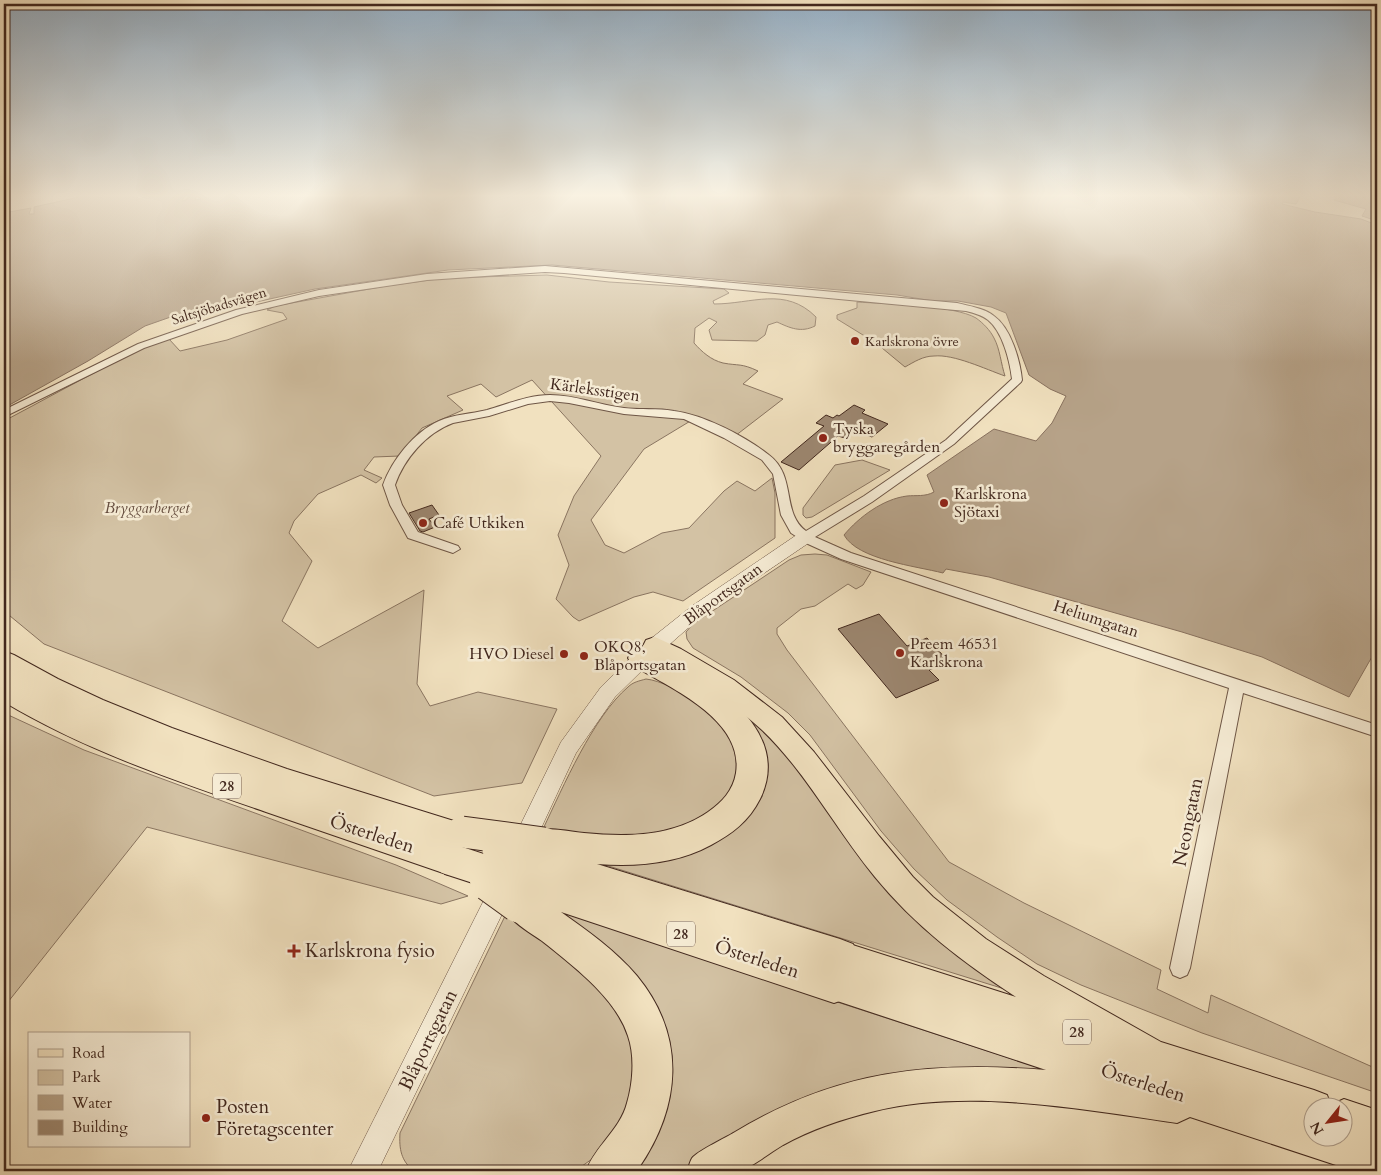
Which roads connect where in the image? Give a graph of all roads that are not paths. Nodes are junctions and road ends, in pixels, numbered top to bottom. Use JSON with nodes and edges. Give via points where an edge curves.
{"nodes":[{"id":1,"x":4,"y":414,"type":"edge"},
{"id":2,"x":807,"y":536,"type":"junction"},
{"id":3,"x":453,"y":549,"type":"dead end"},
{"id":4,"x":648,"y":652,"type":"junction"},
{"id":5,"x":4,"y":662,"type":"edge"},
{"id":6,"x":1237,"y":684,"type":"junction"},
{"id":7,"x":4,"y":688,"type":"edge"},
{"id":8,"x":1377,"y":731,"type":"edge"},
{"id":9,"x":453,"y":844,"type":"junction"},
{"id":10,"x":525,"y":872,"type":"junction"},
{"id":11,"x":1180,"y":968,"type":"dead end"},
{"id":12,"x":837,"y":970,"type":"junction"},
{"id":13,"x":1150,"y":1055,"type":"junction"},
{"id":14,"x":1304,"y":1105,"type":"edge"},
{"id":15,"x":1244,"y":1116,"type":"junction"},
{"id":16,"x":1354,"y":1120,"type":"edge"},
{"id":17,"x":1377,"y":1128,"type":"edge"},
{"id":18,"x":1377,"y":1160,"type":"edge"},
{"id":19,"x":363,"y":1171,"type":"edge"},
{"id":20,"x":608,"y":1171,"type":"edge"},
{"id":21,"x":706,"y":1171,"type":"edge"}],
"edges":[{"from":1,"to":2,"type":"street","name":"Saltsjöbadsvägen","via":[[141,346],[232,314],[319,293],[427,277],[564,270],[957,306],[974,310],[995,321],[1004,336],[1018,380],[950,442],[868,499]]},
{"from":2,"to":3,"type":"street","name":"Kärleksstigen","via":[[790,522],[782,482],[770,461],[710,427],[687,417],[546,398],[442,423],[429,431],[397,466],[389,484],[396,505],[413,535]]},
{"from":2,"to":4,"type":"street","name":"Blåportsgatan","via":[[698,610]]},
{"from":2,"to":6,"type":"street","name":"Heliumgatan","via":[[846,556]]},
{"from":4,"to":10,"type":"street","name":"Blåportsgatan","via":[[608,692],[568,748]]},
{"from":4,"to":10,"type":"highway","via":[[722,708],[745,736],[753,770],[741,802],[730,816],[696,837],[677,844]]},
{"from":4,"to":13,"type":"main road","via":[[722,684],[759,711],[802,756],[873,854],[949,931],[1015,977]]},
{"from":5,"to":9,"type":"highway","name":"Österleden","number":"28","via":[[35,681],[127,724]]},
{"from":6,"to":8,"type":"street","name":"Heliumgatan"},
{"from":6,"to":11,"type":"street","name":"Neongatan"},
{"from":7,"to":9,"type":"highway","name":"Österleden","number":"28","via":[[107,741],[211,780]]},
{"from":9,"to":10,"type":"highway","bridge":true},
{"from":9,"to":10,"type":"highway","bridge":true},
{"from":10,"to":12,"type":"highway","name":"Österleden","number":"28"},
{"from":10,"to":19,"type":"street","name":"Blåportsgatan"},
{"from":10,"to":20,"type":"highway","via":[[583,951],[633,1003],[650,1042],[652,1083],[643,1120],[626,1150]]},
{"from":12,"to":13,"type":"main road","name":"Österleden","number":"28"},
{"from":12,"to":15,"type":"main road","name":"Österleden","number":"28"},
{"from":13,"to":14,"type":"main road","name":"Österleden","number":"28"},
{"from":15,"to":18,"type":"main road","name":"Österleden","number":"28"},
{"from":15,"to":21,"type":"main road","via":[[1075,1090],[995,1085],[909,1086],[850,1098],[796,1119]]},
{"from":16,"to":17,"type":"main road"}]}
